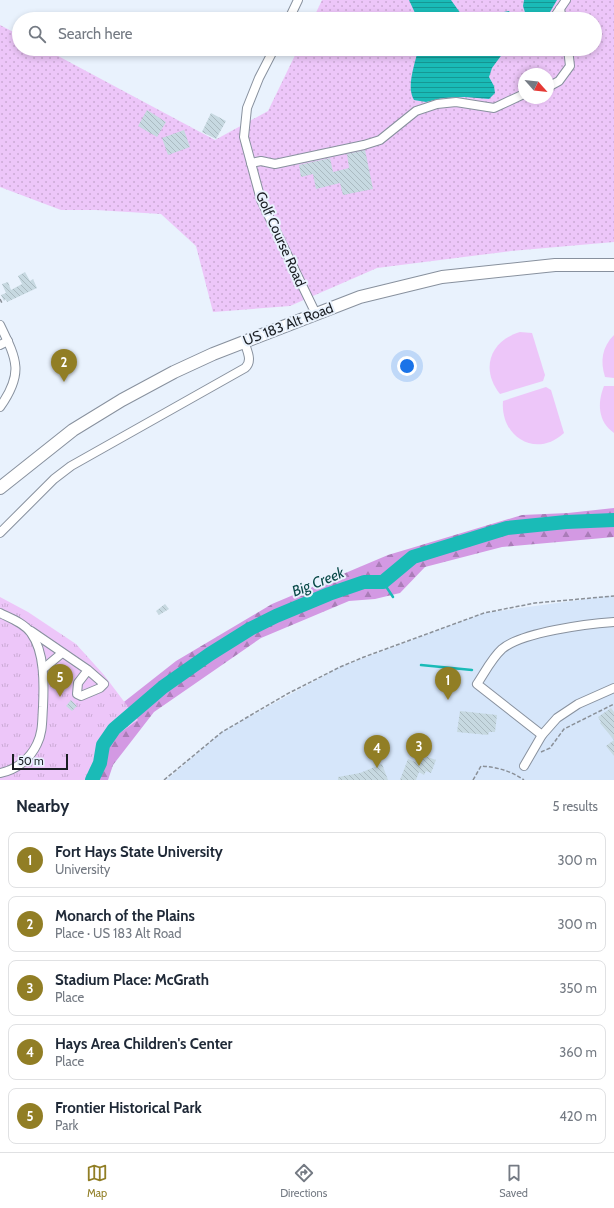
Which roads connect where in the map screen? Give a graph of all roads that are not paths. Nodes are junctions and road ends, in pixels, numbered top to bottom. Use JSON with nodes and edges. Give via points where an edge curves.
{"nodes":[{"id":1,"x":298,"y":0,"type":"edge"},
{"id":2,"x":566,"y":0,"type":"edge"},
{"id":3,"x":560,"y":9,"type":"junction"},
{"id":4,"x":292,"y":12,"type":"edge"},
{"id":5,"x":558,"y":12,"type":"edge"},
{"id":6,"x":561,"y":12,"type":"edge"},
{"id":7,"x":270,"y":56,"type":"edge"},
{"id":8,"x":569,"y":56,"type":"edge"},
{"id":9,"x":554,"y":84,"type":"edge"},
{"id":10,"x":518,"y":97,"type":"edge"},
{"id":11,"x":251,"y":163,"type":"junction"},
{"id":12,"x":614,"y":265,"type":"edge"},
{"id":13,"x":316,"y":314,"type":"junction"},
{"id":14,"x":0,"y":325,"type":"edge"},
{"id":15,"x":244,"y":341,"type":"junction"},
{"id":16,"x":4,"y":343,"type":"edge"},
{"id":17,"x":0,"y":407,"type":"edge"},
{"id":18,"x":0,"y":488,"type":"edge"},
{"id":19,"x":0,"y":533,"type":"edge"},
{"id":20,"x":0,"y":612,"type":"edge"},
{"id":21,"x":614,"y":622,"type":"edge"},
{"id":22,"x":25,"y":627,"type":"junction"},
{"id":23,"x":62,"y":653,"type":"junction"},
{"id":24,"x":43,"y":669,"type":"junction"},
{"id":25,"x":88,"y":670,"type":"dead end"},
{"id":26,"x":614,"y":688,"type":"edge"},
{"id":27,"x":542,"y":735,"type":"junction"},
{"id":28,"x":524,"y":766,"type":"dead end"},
{"id":29,"x":0,"y":773,"type":"edge"}],
"edges":[{"from":1,"to":4,"type":"street"},
{"from":2,"to":3,"type":"street"},
{"from":3,"to":5,"type":"street"},
{"from":3,"to":6,"type":"street"},
{"from":7,"to":11,"type":"street","name":"Golf Course Road","via":[[247,108],[244,137]]},
{"from":8,"to":9,"type":"street","via":[[570,66]]},
{"from":10,"to":11,"type":"street","via":[[494,108],[456,102],[437,104],[416,111],[380,140],[275,164],[261,161]]},
{"from":11,"to":13,"type":"street","name":"Golf Course Road","via":[[261,200]]},
{"from":12,"to":13,"type":"highway","name":"US 183 Alt Road","via":[[555,265],[442,277],[360,297]]},
{"from":13,"to":15,"type":"highway","name":"US 183 Alt Road"},
{"from":14,"to":16,"type":"street"},
{"from":15,"to":18,"type":"highway","name":"US 183 Alt Road","via":[[174,372],[122,400],[73,430]]},
{"from":15,"to":19,"type":"street","via":[[248,365],[71,466],[54,479]]},
{"from":16,"to":17,"type":"street","via":[[14,356],[15,376],[8,396]]},
{"from":20,"to":22,"type":"street"},
{"from":21,"to":27,"type":"street","via":[[585,624],[525,638],[503,649],[477,684]]},
{"from":22,"to":23,"type":"street"},
{"from":22,"to":24,"type":"street","via":[[34,640]]},
{"from":23,"to":24,"type":"street"},
{"from":23,"to":25,"type":"street"},
{"from":24,"to":29,"type":"street","via":[[42,725],[37,744],[22,763]]},
{"from":26,"to":27,"type":"street","via":[[578,704],[557,718]]},
{"from":27,"to":28,"type":"street"}]}
